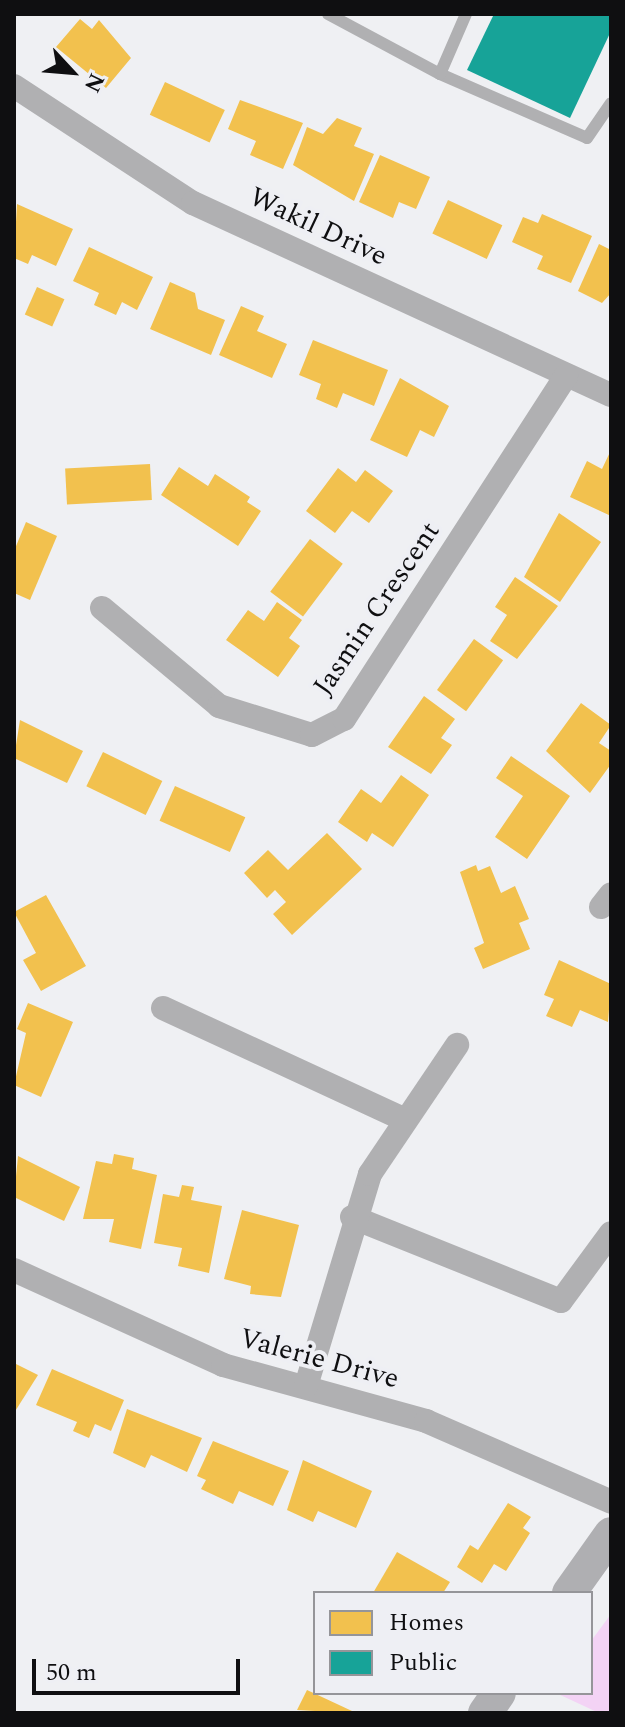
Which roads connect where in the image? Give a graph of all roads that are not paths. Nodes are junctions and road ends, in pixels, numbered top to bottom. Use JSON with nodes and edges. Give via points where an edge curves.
{"nodes":[{"id":1,"x":328,"y":14,"type":"edge"},
{"id":2,"x":466,"y":14,"type":"edge"},
{"id":3,"x":440,"y":74,"type":"junction"},
{"id":4,"x":14,"y":86,"type":"edge"},
{"id":5,"x":611,"y":103,"type":"edge"},
{"id":6,"x":566,"y":376,"type":"junction"},
{"id":7,"x":611,"y":395,"type":"edge"},
{"id":8,"x":102,"y":608,"type":"dead end"},
{"id":9,"x":163,"y":1008,"type":"dead end"},
{"id":10,"x":457,"y":1045,"type":"dead end"},
{"id":11,"x":403,"y":1119,"type":"junction"},
{"id":12,"x":352,"y":1217,"type":"junction"},
{"id":13,"x":611,"y":1233,"type":"edge"},
{"id":14,"x":14,"y":1270,"type":"edge"},
{"id":15,"x":306,"y":1386,"type":"junction"},
{"id":16,"x":611,"y":1502,"type":"edge"},
{"id":17,"x":611,"y":1534,"type":"edge"},
{"id":18,"x":570,"y":1591,"type":"edge"},
{"id":19,"x":498,"y":1695,"type":"edge"},
{"id":20,"x":485,"y":1713,"type":"edge"}],
"edges":[{"from":1,"to":3,"type":"lane"},
{"from":2,"to":3,"type":"lane"},
{"from":3,"to":5,"type":"lane","via":[[587,138]]},
{"from":4,"to":6,"type":"street","name":"Wakil Drive","via":[[193,203]]},
{"from":6,"to":7,"type":"street","name":"Wakil Drive"},
{"from":6,"to":8,"type":"street","name":"Jasmin Crescent","via":[[344,719],[312,735],[219,706]]},
{"from":9,"to":11,"type":"street"},
{"from":10,"to":11,"type":"street"},
{"from":11,"to":12,"type":"street"},
{"from":12,"to":13,"type":"street","via":[[561,1301]]},
{"from":12,"to":15,"type":"street"},
{"from":14,"to":15,"type":"street","name":"Valerie Drive","via":[[223,1365]]},
{"from":15,"to":16,"type":"street","name":"Valerie Drive","via":[[426,1421]]},
{"from":17,"to":18,"type":"main road"},
{"from":19,"to":20,"type":"main road"}]}
